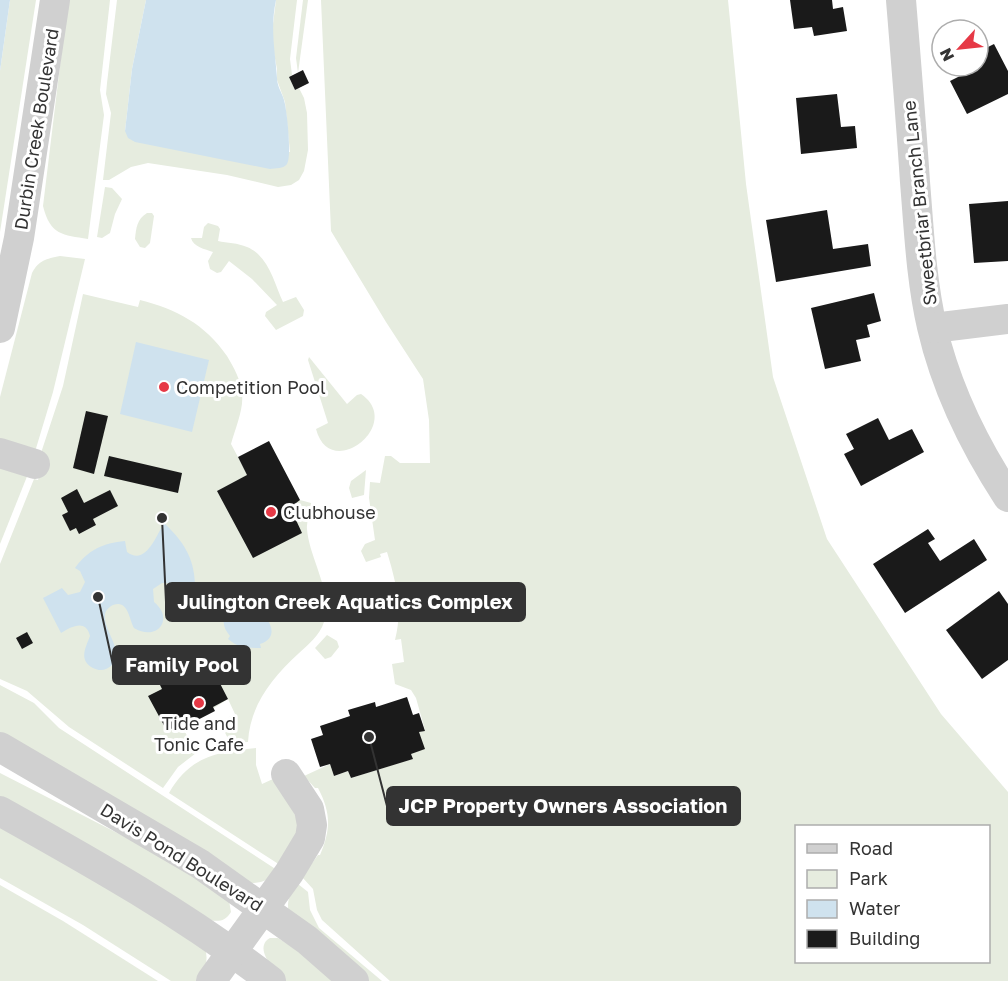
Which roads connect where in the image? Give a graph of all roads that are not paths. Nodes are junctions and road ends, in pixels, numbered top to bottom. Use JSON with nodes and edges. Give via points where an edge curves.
{"nodes":[{"id":1,"x":55,"y":0,"type":"edge"},
{"id":2,"x":901,"y":0,"type":"edge"},
{"id":3,"x":1008,"y":319,"type":"edge"},
{"id":4,"x":0,"y":328,"type":"edge"},
{"id":5,"x":933,"y":328,"type":"junction"},
{"id":6,"x":0,"y":453,"type":"edge"},
{"id":7,"x":35,"y":464,"type":"dead end"},
{"id":8,"x":1008,"y":496,"type":"edge"},
{"id":9,"x":0,"y":747,"type":"edge"},
{"id":10,"x":286,"y":774,"type":"dead end"},
{"id":11,"x":0,"y":811,"type":"edge"},
{"id":12,"x":263,"y":908,"type":"junction"},
{"id":13,"x":232,"y":952,"type":"junction"},
{"id":14,"x":211,"y":981,"type":"edge"},
{"id":15,"x":271,"y":981,"type":"edge"},
{"id":16,"x":354,"y":981,"type":"edge"}],
"edges":[{"from":1,"to":4,"type":"street","name":"Durbin Creek Boulevard","via":[[19,238]]},
{"from":2,"to":5,"type":"street","name":"Sweetbriar Branch Lane","via":[[922,274]]},
{"from":3,"to":5,"type":"street"},
{"from":5,"to":8,"type":"street","name":"Sweetbriar Branch Lane","via":[[966,423]]},
{"from":6,"to":7,"type":"street"},
{"from":9,"to":12,"type":"street","name":"Davis Pond Boulevard","via":[[200,864]]},
{"from":10,"to":12,"type":"street","via":[[309,809],[310,838]]},
{"from":11,"to":13,"type":"street","via":[[135,888]]},
{"from":12,"to":13,"type":"street"},
{"from":12,"to":16,"type":"street","name":"Davis Pond Boulevard"},
{"from":13,"to":14,"type":"street"},
{"from":13,"to":15,"type":"street"}]}
